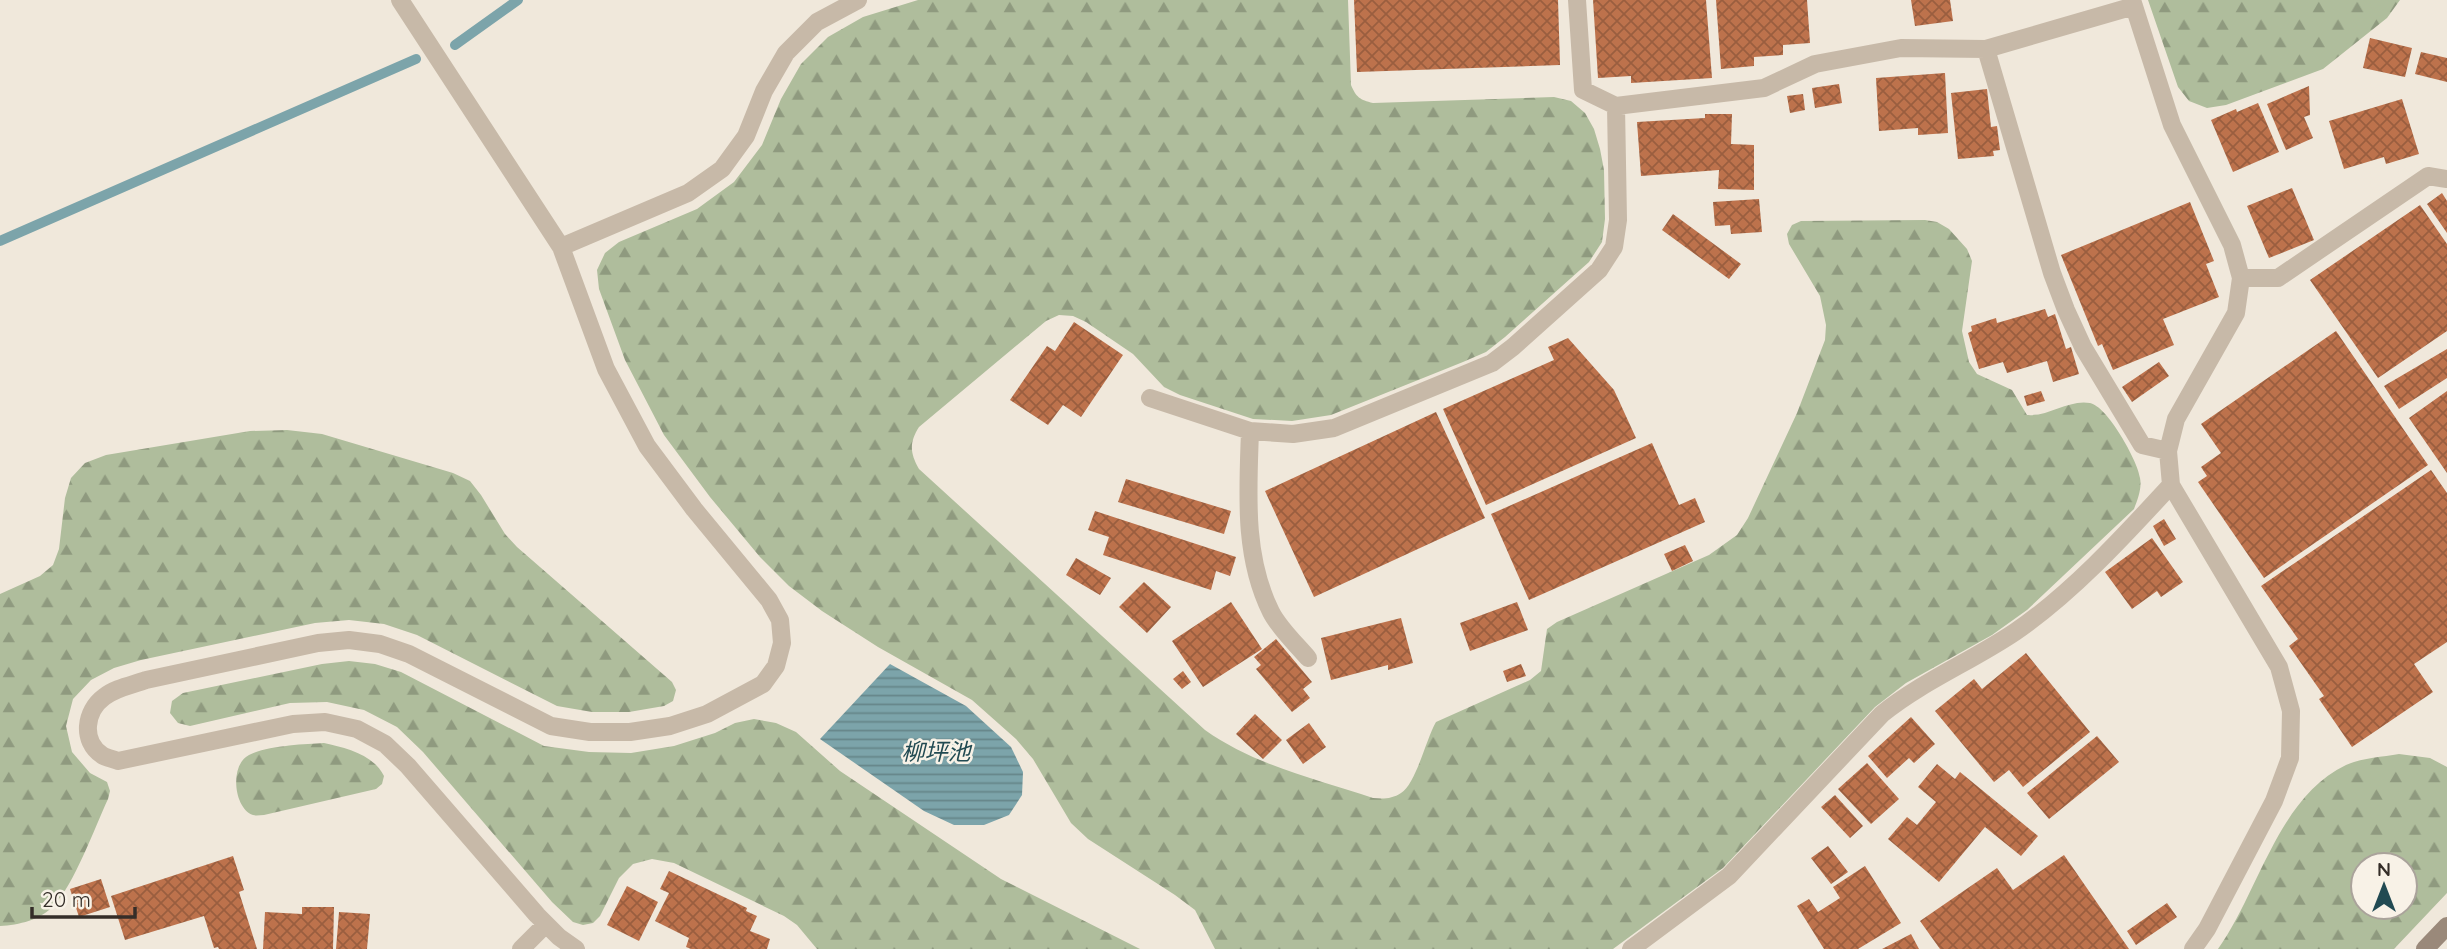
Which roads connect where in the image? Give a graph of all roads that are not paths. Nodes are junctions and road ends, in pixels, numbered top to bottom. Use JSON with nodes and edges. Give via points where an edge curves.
{"nodes":[{"id":1,"x":400,"y":0,"type":"edge"},
{"id":2,"x":858,"y":0,"type":"edge"},
{"id":3,"x":1577,"y":0,"type":"edge"},
{"id":4,"x":2133,"y":3,"type":"edge"},
{"id":5,"x":1986,"y":49,"type":"junction"},
{"id":6,"x":1616,"y":106,"type":"junction"},
{"id":7,"x":2447,"y":179,"type":"edge"},
{"id":8,"x":561,"y":247,"type":"junction"},
{"id":9,"x":2241,"y":278,"type":"junction"},
{"id":10,"x":1150,"y":398,"type":"dead end"},
{"id":11,"x":1250,"y":431,"type":"junction"},
{"id":12,"x":2168,"y":452,"type":"junction"},
{"id":13,"x":2171,"y":485,"type":"junction"},
{"id":14,"x":1308,"y":658,"type":"dead end"},
{"id":15,"x":546,"y":924,"type":"junction"},
{"id":16,"x":2447,"y":926,"type":"edge"},
{"id":17,"x":521,"y":949,"type":"edge"},
{"id":18,"x":576,"y":949,"type":"edge"},
{"id":19,"x":1631,"y":949,"type":"edge"},
{"id":20,"x":2193,"y":949,"type":"edge"},
{"id":21,"x":2425,"y":949,"type":"edge"}],
"edges":[{"from":1,"to":8,"type":"street"},
{"from":2,"to":8,"type":"street","via":[[817,22],[786,53],[746,136],[722,169],[688,193]]},
{"from":3,"to":6,"type":"street","via":[[1583,90]]},
{"from":4,"to":5,"type":"street"},
{"from":4,"to":9,"type":"street","via":[[2172,125],[2232,245]]},
{"from":5,"to":6,"type":"street","via":[[1901,48],[1815,64],[1764,88]]},
{"from":5,"to":12,"type":"street","via":[[2052,273],[2083,347],[2142,444]]},
{"from":6,"to":11,"type":"street","via":[[1618,220],[1614,247],[1599,270],[1523,338],[1492,363],[1469,374],[1334,428],[1293,434]]},
{"from":7,"to":9,"type":"street","via":[[2428,176],[2278,278]]},
{"from":8,"to":15,"type":"street","via":[[607,369],[647,446],[769,600],[780,621],[782,643],[776,666],[763,684],[707,714],[670,726],[590,732],[551,726],[409,654],[349,640],[146,680],[104,697],[92,710],[87,726],[91,743],[102,755],[118,761],[293,724],[325,722],[356,729],[385,744],[408,766]]},
{"from":9,"to":12,"type":"street","via":[[2236,313],[2176,419]]},
{"from":10,"to":11,"type":"street"},
{"from":11,"to":14,"type":"street","via":[[1248,517],[1260,582],[1272,614]]},
{"from":12,"to":13,"type":"street"},
{"from":13,"to":19,"type":"street","via":[[2123,537],[2033,618],[1882,714],[1730,876]]},
{"from":13,"to":20,"type":"street","via":[[2279,667],[2291,711],[2290,758],[2274,801]]},
{"from":15,"to":17,"type":"street"},
{"from":15,"to":18,"type":"street"},
{"from":16,"to":21,"type":"main road"}]}
